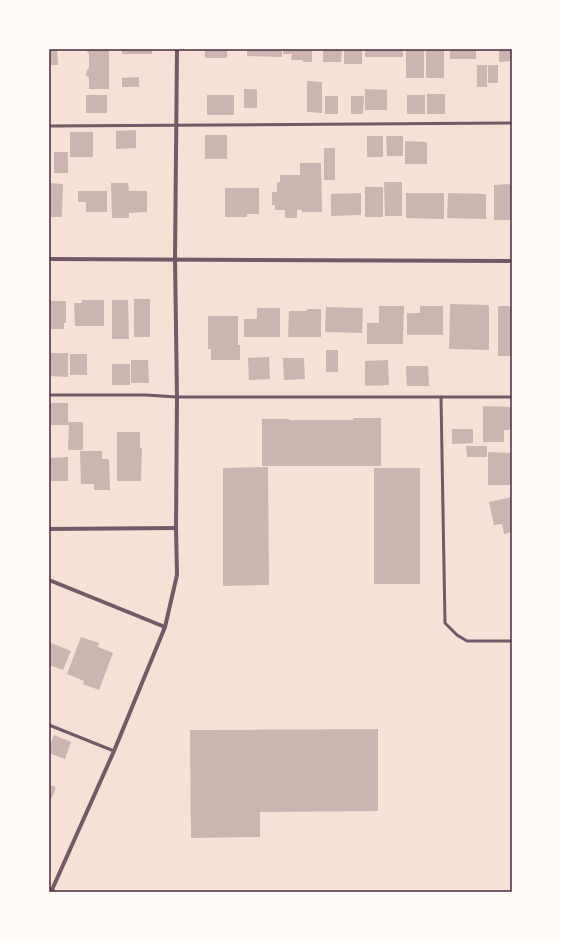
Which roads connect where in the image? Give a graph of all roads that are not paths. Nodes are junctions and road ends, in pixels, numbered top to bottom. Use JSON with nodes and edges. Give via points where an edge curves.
{"nodes":[{"id":1,"x":177,"y":49,"type":"edge"},
{"id":2,"x":512,"y":123,"type":"edge"},
{"id":3,"x":49,"y":126,"type":"edge"},
{"id":4,"x":177,"y":126,"type":"junction"},
{"id":5,"x":49,"y":259,"type":"edge"},
{"id":6,"x":175,"y":259,"type":"junction"},
{"id":7,"x":512,"y":261,"type":"edge"},
{"id":8,"x":49,"y":395,"type":"edge"},
{"id":9,"x":177,"y":397,"type":"junction"},
{"id":10,"x":441,"y":397,"type":"junction"},
{"id":11,"x":512,"y":397,"type":"edge"},
{"id":12,"x":176,"y":528,"type":"junction"},
{"id":13,"x":49,"y":529,"type":"edge"},
{"id":14,"x":49,"y":580,"type":"edge"},
{"id":15,"x":165,"y":627,"type":"junction"},
{"id":16,"x":512,"y":641,"type":"edge"},
{"id":17,"x":49,"y":725,"type":"edge"},
{"id":18,"x":114,"y":750,"type":"junction"},
{"id":19,"x":51,"y":892,"type":"edge"}],
"edges":[{"from":1,"to":4,"type":"street"},
{"from":2,"to":4,"type":"lane"},
{"from":3,"to":4,"type":"lane"},
{"from":4,"to":6,"type":"street"},
{"from":5,"to":6,"type":"street"},
{"from":6,"to":7,"type":"street"},
{"from":6,"to":9,"type":"street"},
{"from":8,"to":9,"type":"lane"},
{"from":9,"to":10,"type":"lane"},
{"from":9,"to":12,"type":"street"},
{"from":10,"to":11,"type":"lane"},
{"from":10,"to":16,"type":"lane","via":[[445,623],[467,641]]},
{"from":12,"to":13,"type":"street"},
{"from":12,"to":15,"type":"street","via":[[177,575]]},
{"from":14,"to":15,"type":"street"},
{"from":15,"to":18,"type":"street"},
{"from":17,"to":18,"type":"lane"},
{"from":18,"to":19,"type":"street"}]}
